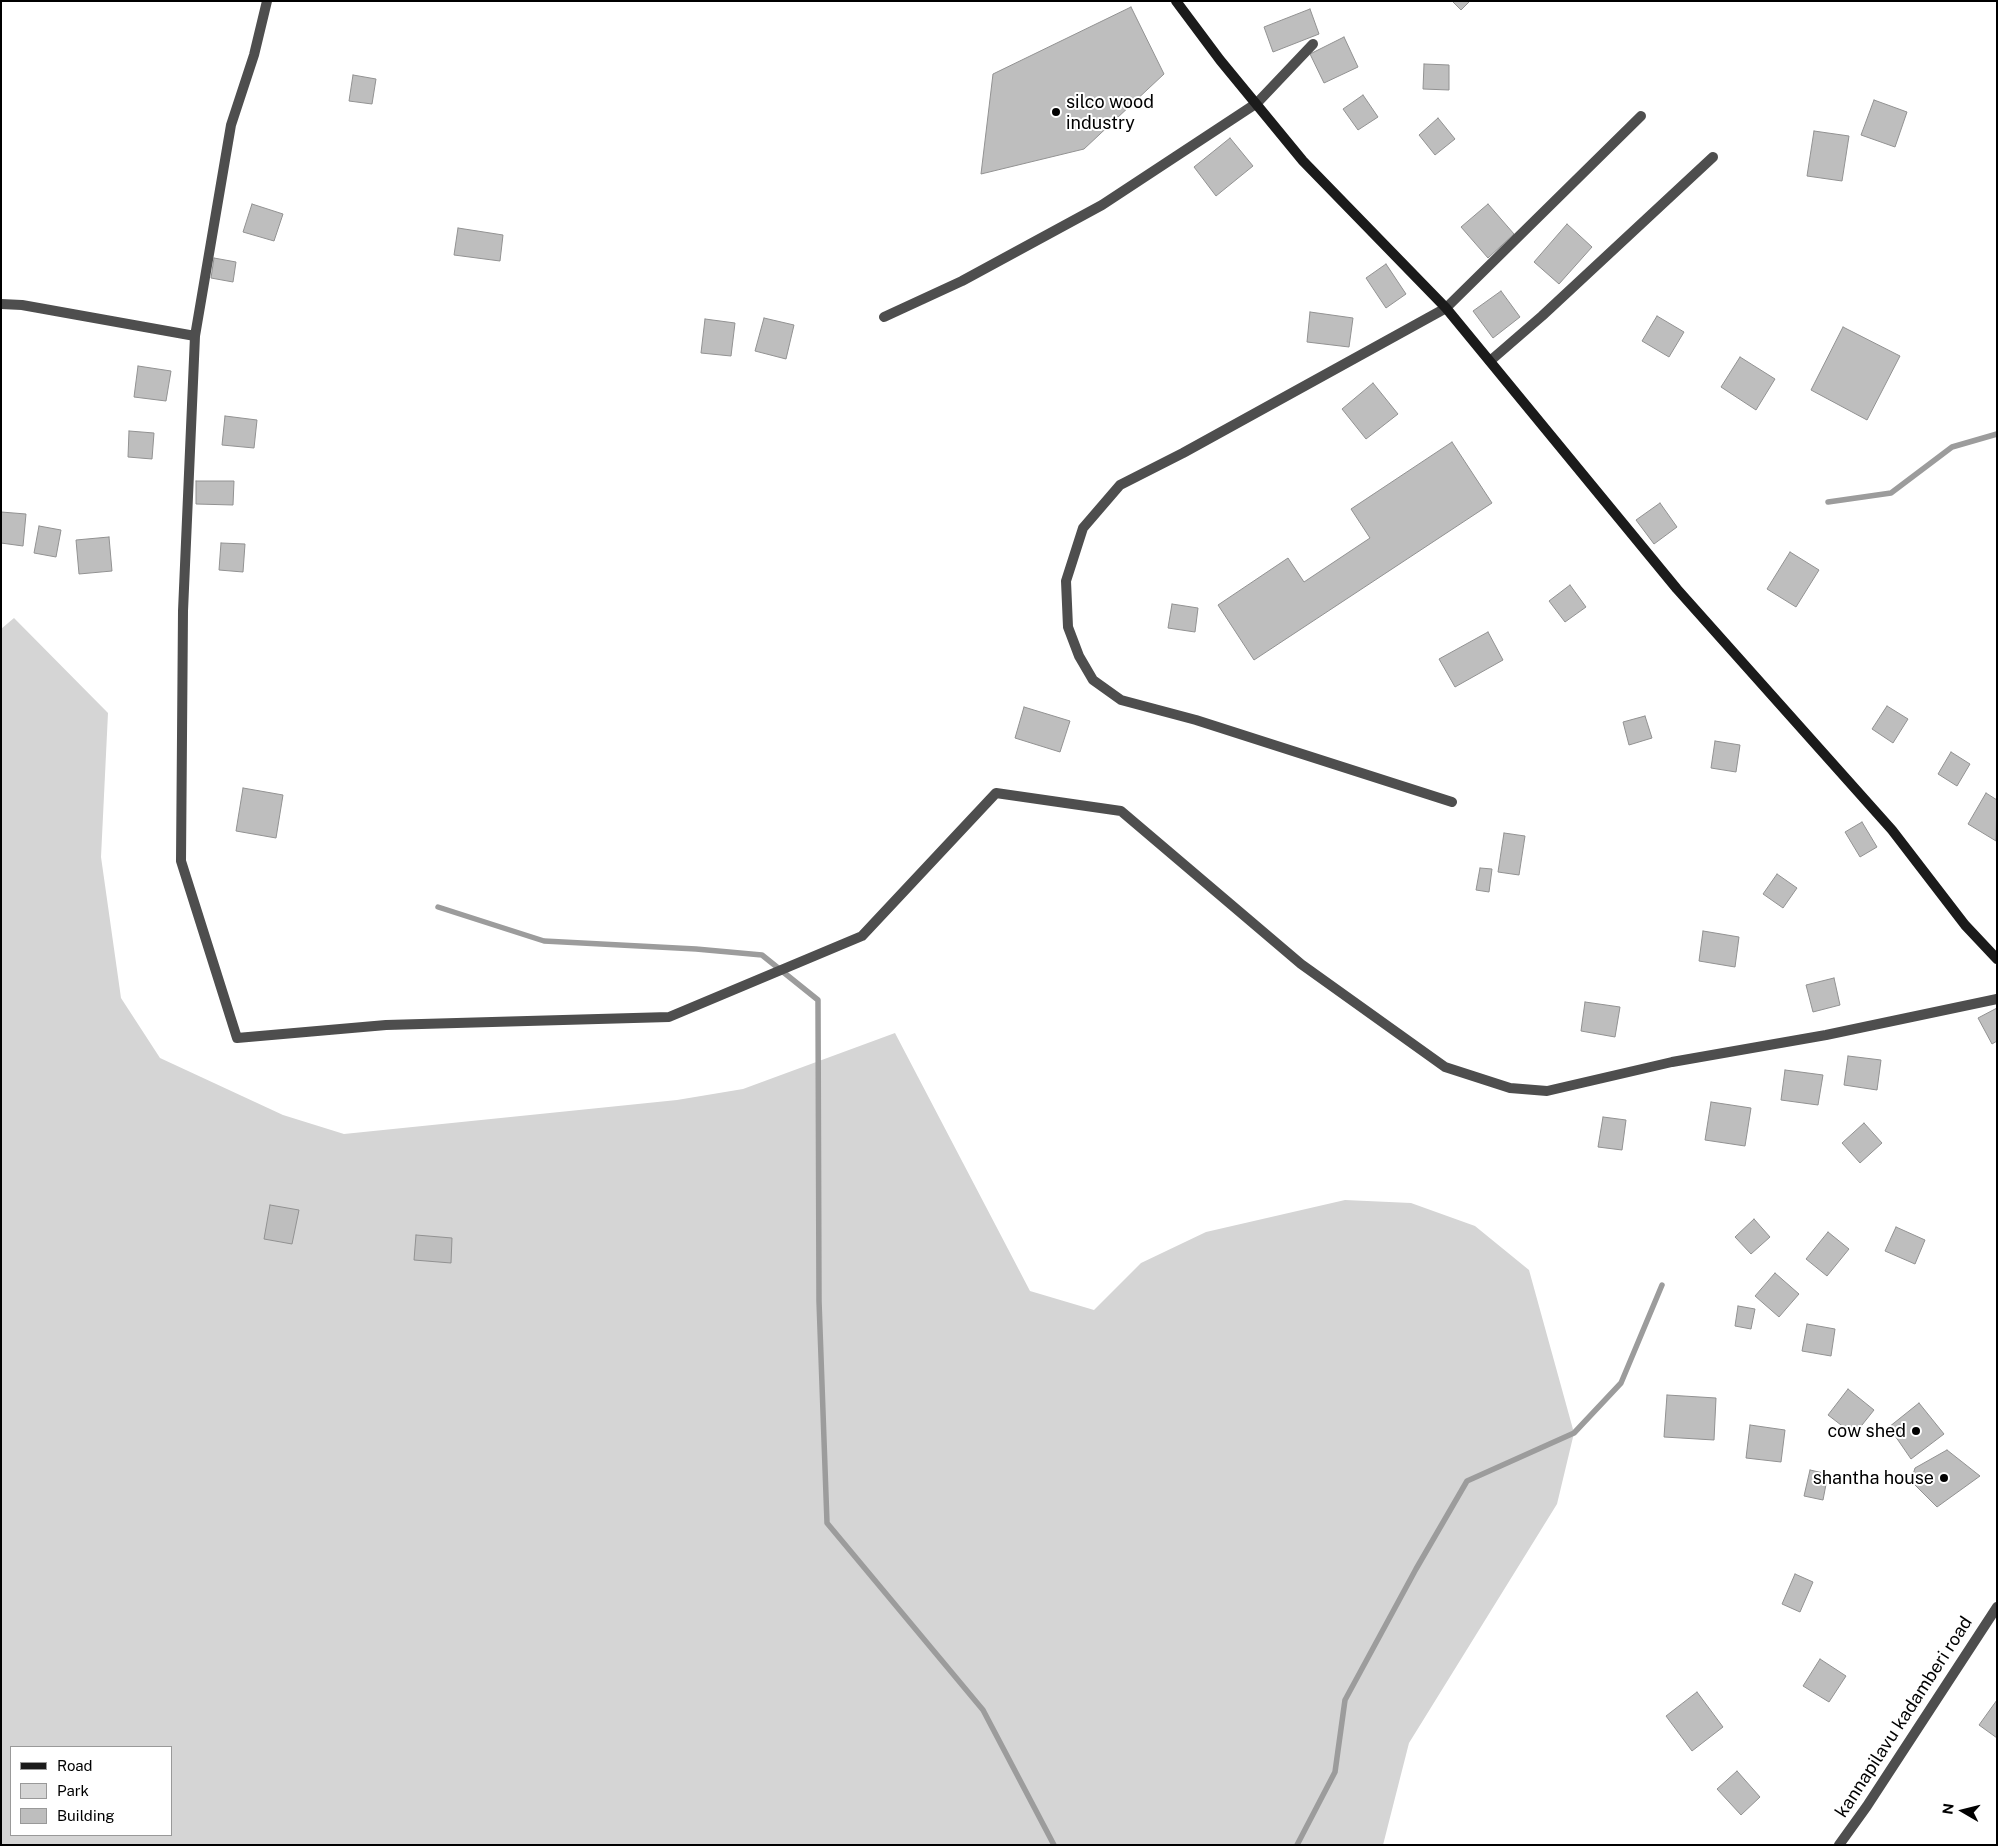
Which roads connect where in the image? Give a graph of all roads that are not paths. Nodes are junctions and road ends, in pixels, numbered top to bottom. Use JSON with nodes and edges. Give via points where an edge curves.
{"nodes":[{"id":1,"x":267,"y":1,"type":"edge"},
{"id":2,"x":1176,"y":1,"type":"edge"},
{"id":3,"x":1313,"y":44,"type":"dead end"},
{"id":4,"x":1257,"y":103,"type":"junction"},
{"id":5,"x":1642,"y":116,"type":"dead end"},
{"id":6,"x":1712,"y":157,"type":"dead end"},
{"id":7,"x":1,"y":304,"type":"edge"},
{"id":8,"x":1446,"y":308,"type":"junction"},
{"id":9,"x":884,"y":317,"type":"dead end"},
{"id":10,"x":195,"y":336,"type":"junction"},
{"id":11,"x":1490,"y":361,"type":"junction"},
{"id":12,"x":1452,"y":802,"type":"dead end"},
{"id":13,"x":1997,"y":959,"type":"edge"},
{"id":14,"x":1997,"y":999,"type":"edge"},
{"id":15,"x":1997,"y":1607,"type":"edge"},
{"id":16,"x":1839,"y":1845,"type":"edge"}],
"edges":[{"from":1,"to":10,"type":"street","via":[[254,56],[231,125]]},
{"from":2,"to":4,"type":"main road"},
{"from":3,"to":4,"type":"street"},
{"from":4,"to":8,"type":"main road","via":[[1304,162]]},
{"from":4,"to":9,"type":"street","via":[[1102,205],[962,281]]},
{"from":5,"to":8,"type":"street"},
{"from":6,"to":11,"type":"street"},
{"from":7,"to":10,"type":"street"},
{"from":8,"to":11,"type":"main road"},
{"from":8,"to":12,"type":"street","via":[[1120,485],[1083,528],[1066,581],[1068,627],[1079,656],[1093,680],[1121,700],[1196,720]]},
{"from":10,"to":14,"type":"street","via":[[183,611],[181,861],[237,1038],[386,1025],[669,1017],[862,936],[996,793],[1121,811],[1301,964],[1445,1066],[1510,1088],[1547,1091],[1672,1062],[1826,1035]]},
{"from":11,"to":13,"type":"main road","via":[[1677,590],[1892,830],[1964,926]]},
{"from":15,"to":16,"type":"street","name":"kannapilavu kadamberi road"}]}
